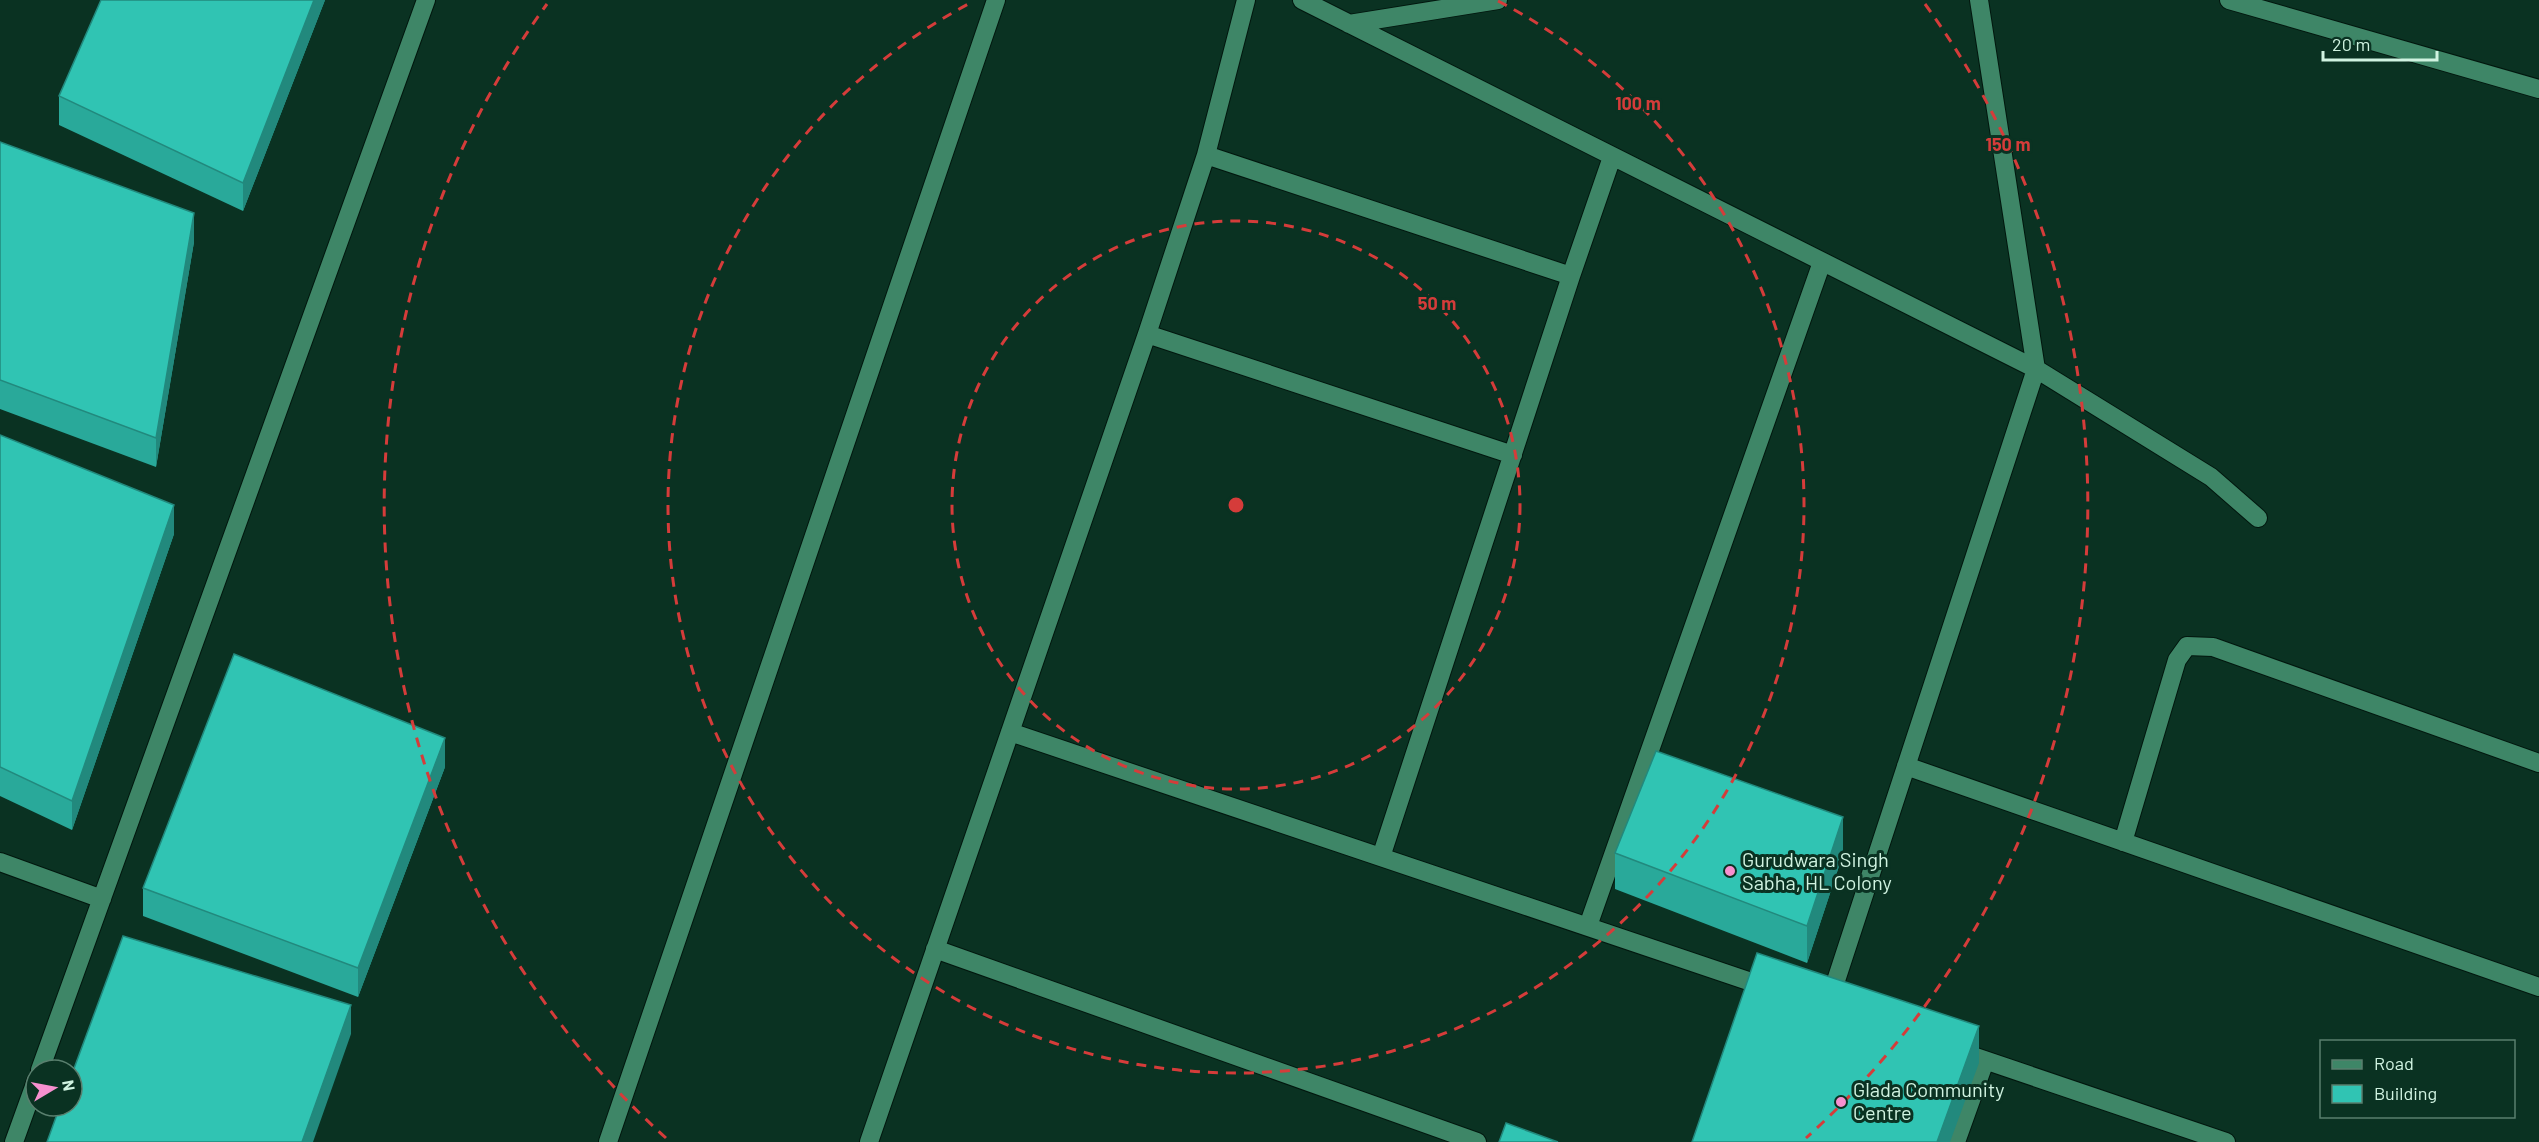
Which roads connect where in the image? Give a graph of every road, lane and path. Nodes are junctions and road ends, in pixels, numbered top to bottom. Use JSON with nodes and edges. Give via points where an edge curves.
{"nodes":[{"id":1,"x":426,"y":0,"type":"edge"},
{"id":2,"x":1246,"y":0,"type":"edge"},
{"id":3,"x":1302,"y":0,"type":"edge"},
{"id":4,"x":1498,"y":0,"type":"edge"},
{"id":5,"x":1979,"y":0,"type":"edge"},
{"id":6,"x":2229,"y":0,"type":"edge"},
{"id":7,"x":994,"y":1,"type":"edge"},
{"id":8,"x":2273,"y":6,"type":"edge"},
{"id":9,"x":1349,"y":24,"type":"junction"},
{"id":10,"x":2539,"y":89,"type":"edge"},
{"id":11,"x":1206,"y":155,"type":"junction"},
{"id":12,"x":1612,"y":156,"type":"junction"},
{"id":13,"x":1822,"y":262,"type":"junction"},
{"id":14,"x":1570,"y":276,"type":"junction"},
{"id":15,"x":1147,"y":334,"type":"junction"},
{"id":16,"x":2036,"y":369,"type":"junction"},
{"id":17,"x":1513,"y":455,"type":"junction"},
{"id":18,"x":2258,"y":518,"type":"dead end"},
{"id":19,"x":1010,"y":732,"type":"junction"},
{"id":20,"x":2539,"y":763,"type":"edge"},
{"id":21,"x":1906,"y":766,"type":"junction"},
{"id":22,"x":2123,"y":842,"type":"junction"},
{"id":23,"x":1381,"y":857,"type":"junction"},
{"id":24,"x":0,"y":862,"type":"edge"},
{"id":25,"x":102,"y":899,"type":"junction"},
{"id":26,"x":1588,"y":926,"type":"junction"},
{"id":27,"x":935,"y":949,"type":"junction"},
{"id":28,"x":1751,"y":981,"type":"junction"},
{"id":29,"x":2539,"y":987,"type":"edge"},
{"id":30,"x":1784,"y":993,"type":"edge"},
{"id":31,"x":1744,"y":1003,"type":"edge"},
{"id":32,"x":1827,"y":1007,"type":"edge"},
{"id":33,"x":1940,"y":1045,"type":"edge"},
{"id":34,"x":44,"y":1058,"type":"edge"},
{"id":35,"x":1984,"y":1060,"type":"junction"},
{"id":36,"x":24,"y":1114,"type":"edge"},
{"id":37,"x":14,"y":1142,"type":"edge"},
{"id":38,"x":608,"y":1142,"type":"edge"},
{"id":39,"x":869,"y":1142,"type":"edge"},
{"id":40,"x":1477,"y":1142,"type":"edge"},
{"id":41,"x":1956,"y":1142,"type":"edge"},
{"id":42,"x":2226,"y":1142,"type":"edge"}],
"edges":[{"from":1,"to":25,"type":"street"},
{"from":2,"to":11,"type":"street"},
{"from":3,"to":9,"type":"street"},
{"from":4,"to":9,"type":"street"},
{"from":5,"to":16,"type":"street"},
{"from":6,"to":8,"type":"street"},
{"from":7,"to":38,"type":"street"},
{"from":8,"to":10,"type":"street"},
{"from":9,"to":12,"type":"street"},
{"from":11,"to":14,"type":"street"},
{"from":11,"to":15,"type":"street"},
{"from":12,"to":13,"type":"street"},
{"from":12,"to":14,"type":"street"},
{"from":13,"to":16,"type":"street"},
{"from":13,"to":26,"type":"street"},
{"from":14,"to":17,"type":"street"},
{"from":15,"to":17,"type":"street"},
{"from":15,"to":19,"type":"street"},
{"from":16,"to":18,"type":"street","via":[[2211,477]]},
{"from":16,"to":21,"type":"street"},
{"from":17,"to":23,"type":"street"},
{"from":19,"to":23,"type":"street"},
{"from":19,"to":27,"type":"street"},
{"from":20,"to":22,"type":"street","via":[[2213,647],[2187,646],[2177,660]]},
{"from":21,"to":22,"type":"street"},
{"from":21,"to":32,"type":"street"},
{"from":22,"to":29,"type":"street"},
{"from":23,"to":26,"type":"street"},
{"from":24,"to":25,"type":"street"},
{"from":25,"to":34,"type":"street"},
{"from":26,"to":28,"type":"street"},
{"from":27,"to":39,"type":"street"},
{"from":27,"to":40,"type":"street"},
{"from":28,"to":30,"type":"street"},
{"from":28,"to":31,"type":"street"},
{"from":33,"to":35,"type":"street"},
{"from":35,"to":41,"type":"street"},
{"from":35,"to":42,"type":"street"},
{"from":36,"to":37,"type":"street"}]}
